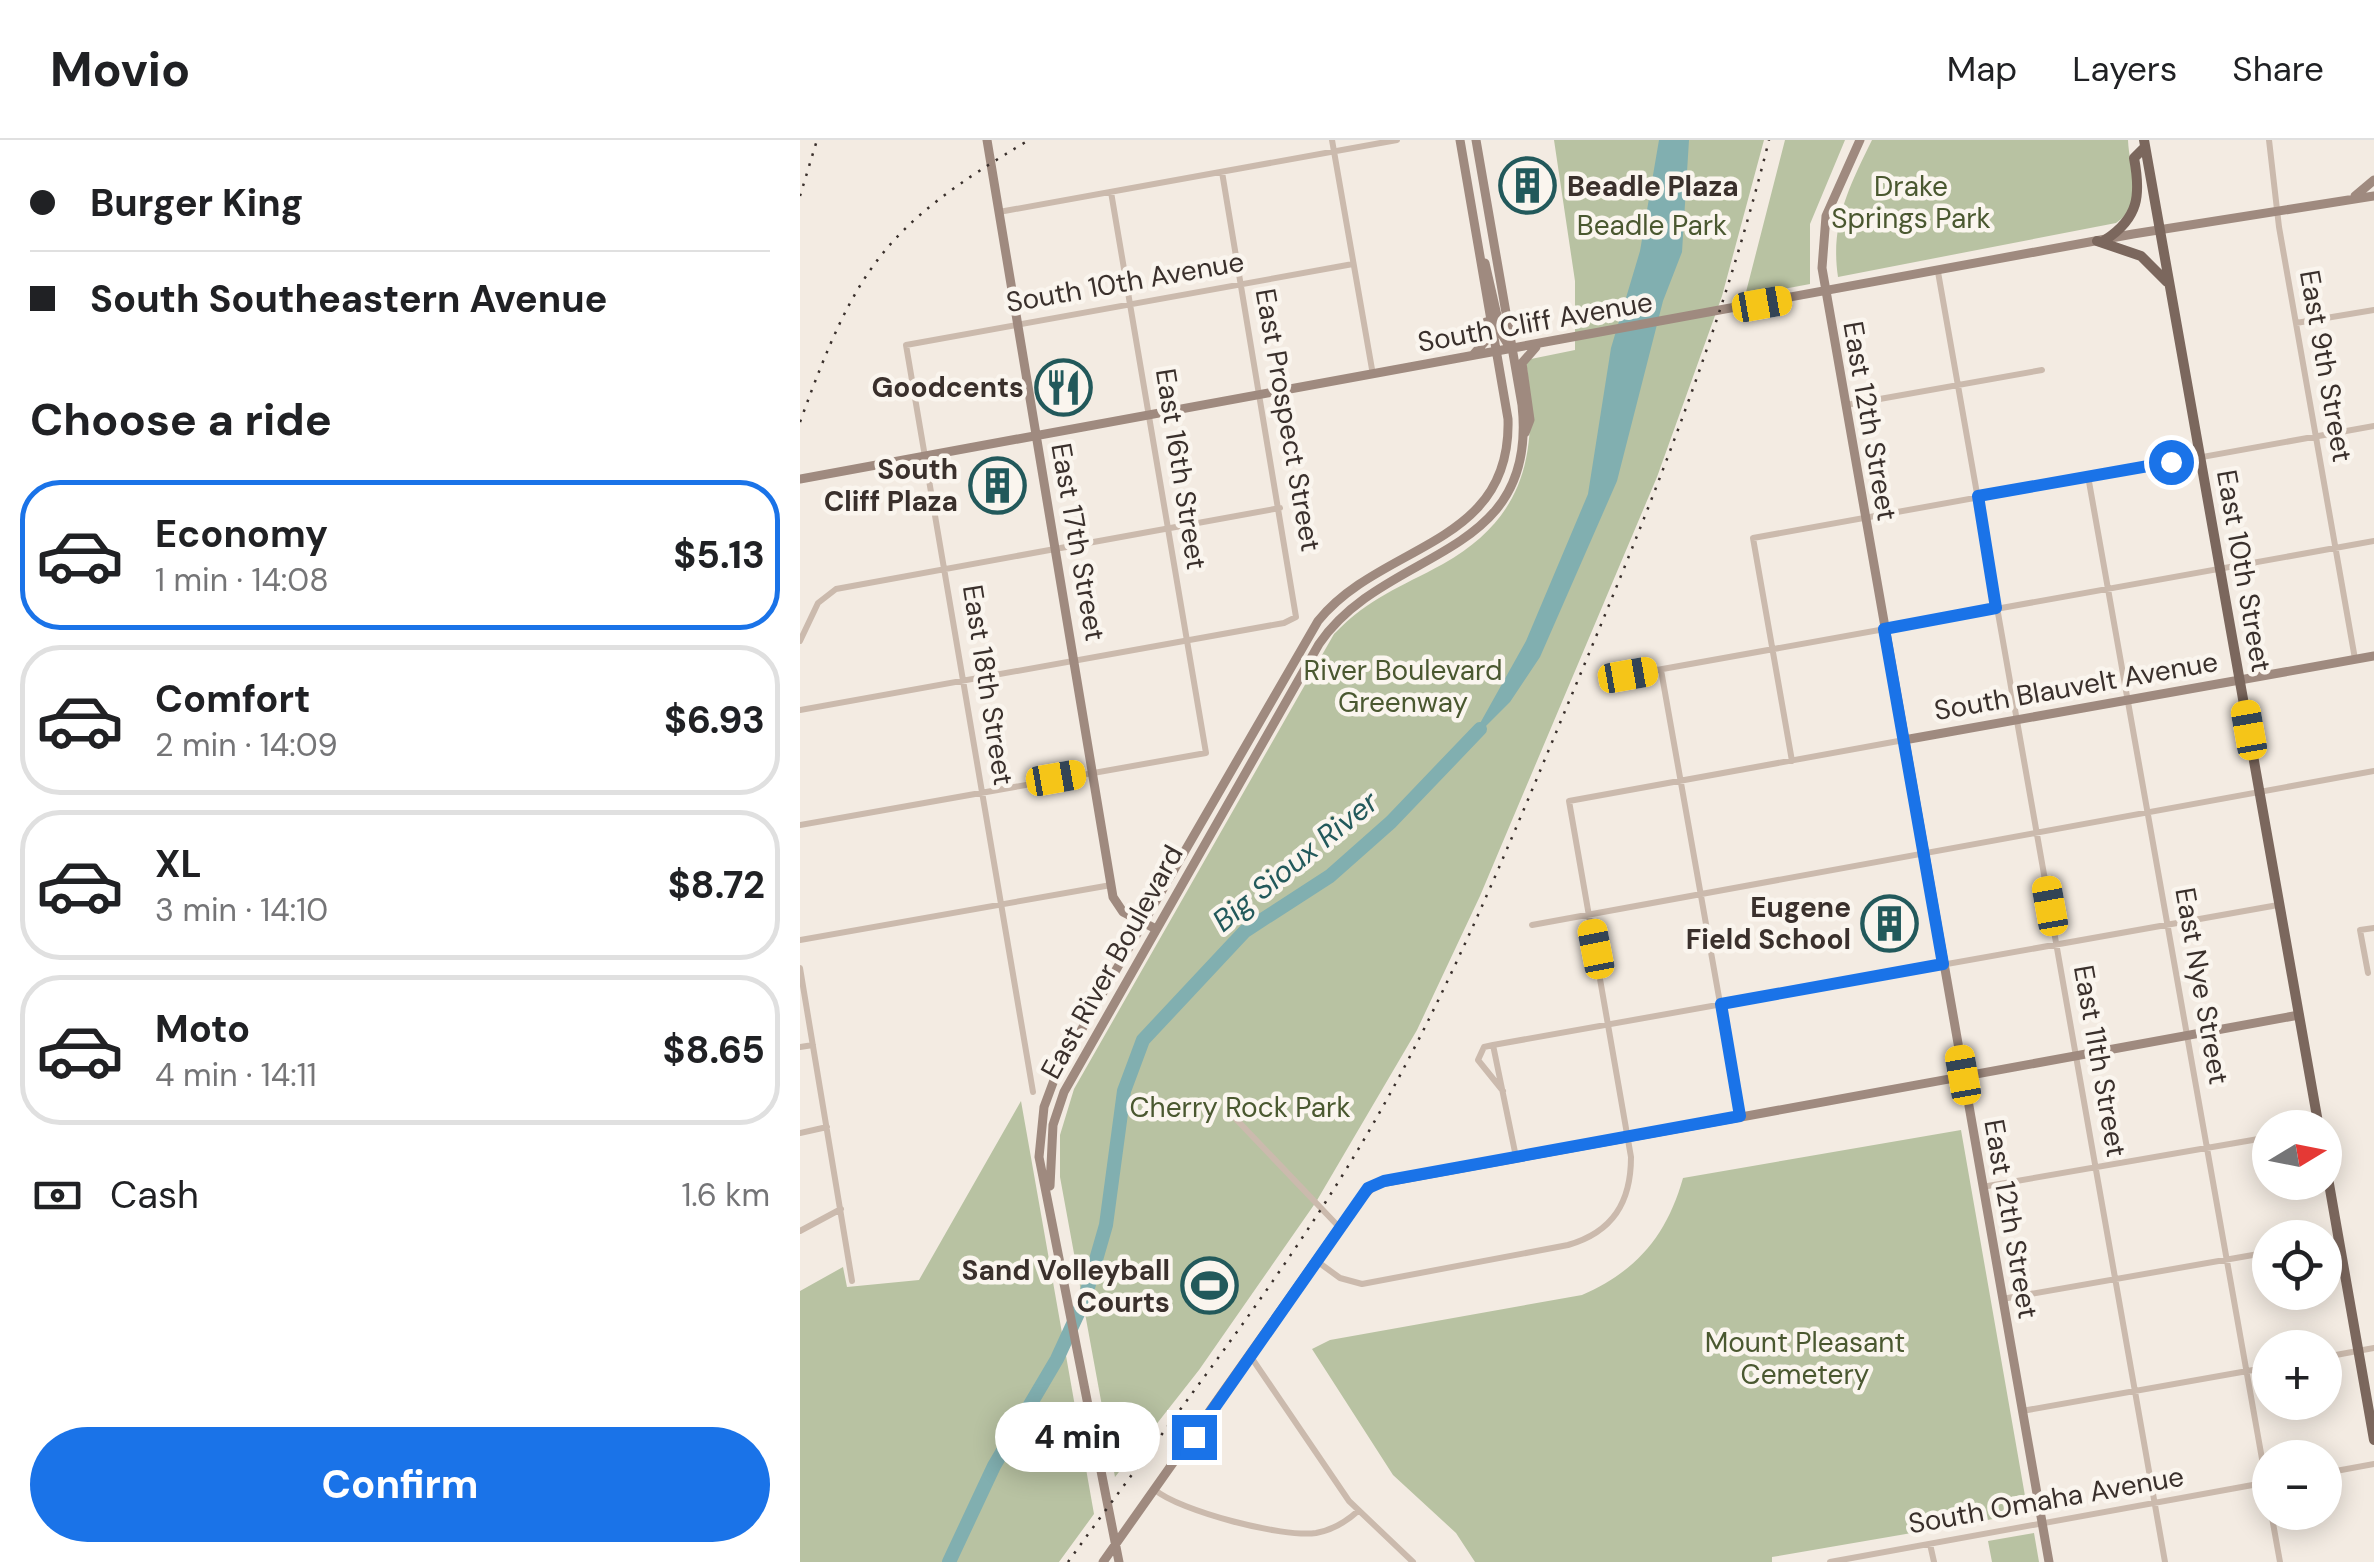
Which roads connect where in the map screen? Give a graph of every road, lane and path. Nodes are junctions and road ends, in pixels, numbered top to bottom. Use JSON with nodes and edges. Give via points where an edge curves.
{"nodes":[{"id":1,"x":987,"y":140,"type":"edge"},
{"id":2,"x":1332,"y":140,"type":"edge"},
{"id":3,"x":1397,"y":140,"type":"edge"},
{"id":4,"x":1460,"y":140,"type":"edge"},
{"id":5,"x":1476,"y":140,"type":"edge"},
{"id":6,"x":1860,"y":140,"type":"edge"},
{"id":7,"x":2269,"y":140,"type":"edge"},
{"id":8,"x":2144,"y":144,"type":"edge"},
{"id":9,"x":1334,"y":152,"type":"junction"},
{"id":10,"x":1222,"y":172,"type":"junction"},
{"id":11,"x":2374,"y":180,"type":"edge"},
{"id":12,"x":1112,"y":192,"type":"junction"},
{"id":13,"x":2374,"y":196,"type":"edge"},
{"id":14,"x":2338,"y":202,"type":"junction"},
{"id":15,"x":999,"y":212,"type":"junction"},
{"id":16,"x":2278,"y":212,"type":"junction"},
{"id":17,"x":2160,"y":230,"type":"junction"},
{"id":18,"x":2101,"y":240,"type":"junction"},
{"id":19,"x":1480,"y":255,"type":"junction"},
{"id":20,"x":1353,"y":264,"type":"junction"},
{"id":21,"x":1938,"y":272,"type":"junction"},
{"id":22,"x":1242,"y":283,"type":"junction"},
{"id":23,"x":2170,"y":287,"type":"junction"},
{"id":24,"x":1826,"y":293,"type":"junction"},
{"id":25,"x":1130,"y":304,"type":"junction"},
{"id":26,"x":2374,"y":310,"type":"edge"},
{"id":27,"x":2296,"y":323,"type":"junction"},
{"id":28,"x":1018,"y":325,"type":"junction"},
{"id":29,"x":1540,"y":344,"type":"junction"},
{"id":30,"x":906,"y":345,"type":"joint"},
{"id":31,"x":1512,"y":350,"type":"junction"},
{"id":32,"x":1498,"y":352,"type":"junction"},
{"id":33,"x":1472,"y":357,"type":"junction"},
{"id":34,"x":2042,"y":370,"type":"dead end"},
{"id":35,"x":1372,"y":375,"type":"junction"},
{"id":36,"x":1958,"y":384,"type":"junction"},
{"id":37,"x":1260,"y":395,"type":"junction"},
{"id":38,"x":1845,"y":405,"type":"junction"},
{"id":39,"x":1149,"y":416,"type":"junction"},
{"id":40,"x":2374,"y":426,"type":"edge"},
{"id":41,"x":1038,"y":436,"type":"junction"},
{"id":42,"x":1524,"y":436,"type":"junction"},
{"id":43,"x":2316,"y":436,"type":"junction"},
{"id":44,"x":926,"y":456,"type":"junction"},
{"id":45,"x":2200,"y":456,"type":"junction"},
{"id":46,"x":1520,"y":458,"type":"junction"},
{"id":47,"x":2088,"y":476,"type":"junction"},
{"id":48,"x":800,"y":479,"type":"edge"},
{"id":49,"x":1978,"y":496,"type":"junction"},
{"id":50,"x":1280,"y":508,"type":"junction"},
{"id":51,"x":1864,"y":518,"type":"junction"},
{"id":52,"x":1168,"y":529,"type":"junction"},
{"id":53,"x":2374,"y":541,"type":"edge"},
{"id":54,"x":2335,"y":548,"type":"junction"},
{"id":55,"x":1057,"y":549,"type":"junction"},
{"id":56,"x":946,"y":568,"type":"junction"},
{"id":57,"x":2220,"y":568,"type":"junction"},
{"id":58,"x":2108,"y":588,"type":"junction"},
{"id":59,"x":1996,"y":608,"type":"junction"},
{"id":60,"x":1884,"y":629,"type":"junction"},
{"id":61,"x":800,"y":641,"type":"edge"},
{"id":62,"x":1186,"y":641,"type":"junction"},
{"id":63,"x":1772,"y":650,"type":"junction"},
{"id":64,"x":2374,"y":656,"type":"edge"},
{"id":65,"x":2354,"y":659,"type":"junction"},
{"id":66,"x":1075,"y":660,"type":"junction"},
{"id":67,"x":1660,"y":670,"type":"junction"},
{"id":68,"x":1618,"y":677,"type":"dead end"},
{"id":69,"x":964,"y":680,"type":"junction"},
{"id":70,"x":2240,"y":680,"type":"junction"},
{"id":71,"x":2129,"y":700,"type":"junction"},
{"id":72,"x":800,"y":710,"type":"edge"},
{"id":73,"x":2016,"y":720,"type":"junction"},
{"id":74,"x":1904,"y":740,"type":"junction"},
{"id":75,"x":1792,"y":761,"type":"junction"},
{"id":76,"x":2374,"y":771,"type":"edge"},
{"id":77,"x":1093,"y":772,"type":"junction"},
{"id":78,"x":1680,"y":781,"type":"junction"},
{"id":79,"x":982,"y":791,"type":"junction"},
{"id":80,"x":2260,"y":792,"type":"junction"},
{"id":81,"x":2149,"y":812,"type":"junction"},
{"id":82,"x":800,"y":825,"type":"edge"},
{"id":83,"x":2038,"y":832,"type":"junction"},
{"id":84,"x":1924,"y":852,"type":"junction"},
{"id":85,"x":1111,"y":885,"type":"junction"},
{"id":86,"x":1700,"y":893,"type":"junction"},
{"id":87,"x":1001,"y":904,"type":"junction"},
{"id":88,"x":2280,"y":904,"type":"junction"},
{"id":89,"x":1589,"y":912,"type":"junction"},
{"id":90,"x":1142,"y":922,"type":"junction"},
{"id":91,"x":2169,"y":924,"type":"junction"},
{"id":92,"x":1532,"y":925,"type":"dead end"},
{"id":93,"x":1156,"y":928,"type":"junction"},
{"id":94,"x":2374,"y":928,"type":"edge"},
{"id":95,"x":800,"y":940,"type":"edge"},
{"id":96,"x":2057,"y":943,"type":"junction"},
{"id":97,"x":1943,"y":964,"type":"junction"},
{"id":98,"x":800,"y":968,"type":"edge"},
{"id":99,"x":2368,"y":973,"type":"dead end"},
{"id":100,"x":1721,"y":1004,"type":"junction"},
{"id":101,"x":2299,"y":1015,"type":"junction"},
{"id":102,"x":1609,"y":1024,"type":"junction"},
{"id":103,"x":2188,"y":1036,"type":"junction"},
{"id":104,"x":813,"y":1045,"type":"junction"},
{"id":105,"x":1494,"y":1045,"type":"junction"},
{"id":106,"x":800,"y":1047,"type":"edge"},
{"id":107,"x":2076,"y":1055,"type":"junction"},
{"id":108,"x":1963,"y":1075,"type":"junction"},
{"id":109,"x":1502,"y":1091,"type":"junction"},
{"id":110,"x":1033,"y":1092,"type":"dead end"},
{"id":111,"x":2316,"y":1110,"type":"edge"},
{"id":112,"x":1740,"y":1116,"type":"junction"},
{"id":113,"x":1235,"y":1118,"type":"dead end"},
{"id":114,"x":827,"y":1127,"type":"junction"},
{"id":115,"x":800,"y":1132,"type":"edge"},
{"id":116,"x":1628,"y":1136,"type":"junction"},
{"id":117,"x":2252,"y":1140,"type":"edge"},
{"id":118,"x":2207,"y":1148,"type":"junction"},
{"id":119,"x":1516,"y":1157,"type":"junction"},
{"id":120,"x":2096,"y":1167,"type":"junction"},
{"id":121,"x":1982,"y":1187,"type":"junction"},
{"id":122,"x":1050,"y":1194,"type":"junction"},
{"id":123,"x":840,"y":1210,"type":"junction"},
{"id":124,"x":1340,"y":1228,"type":"junction"},
{"id":125,"x":800,"y":1231,"type":"edge"},
{"id":126,"x":2252,"y":1255,"type":"edge"},
{"id":127,"x":2226,"y":1260,"type":"junction"},
{"id":128,"x":1318,"y":1262,"type":"junction"},
{"id":129,"x":2342,"y":1262,"type":"edge"},
{"id":130,"x":2115,"y":1279,"type":"junction"},
{"id":131,"x":852,"y":1281,"type":"dead end"},
{"id":132,"x":2002,"y":1299,"type":"junction"},
{"id":133,"x":2374,"y":1348,"type":"edge"},
{"id":134,"x":2358,"y":1351,"type":"junction"},
{"id":135,"x":2342,"y":1354,"type":"edge"},
{"id":136,"x":1251,"y":1357,"type":"junction"},
{"id":137,"x":2252,"y":1371,"type":"edge"},
{"id":138,"x":2247,"y":1372,"type":"junction"},
{"id":139,"x":2134,"y":1391,"type":"junction"},
{"id":140,"x":2022,"y":1411,"type":"junction"},
{"id":141,"x":2260,"y":1440,"type":"edge"},
{"id":142,"x":2374,"y":1440,"type":"edge"},
{"id":143,"x":2374,"y":1464,"type":"edge"},
{"id":144,"x":2342,"y":1469,"type":"edge"},
{"id":145,"x":2252,"y":1485,"type":"edge"},
{"id":146,"x":1155,"y":1490,"type":"junction"},
{"id":147,"x":2155,"y":1502,"type":"junction"},
{"id":148,"x":1358,"y":1511,"type":"junction"},
{"id":149,"x":2042,"y":1524,"type":"junction"},
{"id":150,"x":2275,"y":1530,"type":"edge"},
{"id":151,"x":1115,"y":1544,"type":"junction"},
{"id":152,"x":1930,"y":1544,"type":"junction"},
{"id":153,"x":1102,"y":1562,"type":"edge"},
{"id":154,"x":1119,"y":1562,"type":"edge"},
{"id":155,"x":1413,"y":1562,"type":"edge"},
{"id":156,"x":1830,"y":1562,"type":"edge"},
{"id":157,"x":1934,"y":1562,"type":"edge"},
{"id":158,"x":2049,"y":1562,"type":"edge"},
{"id":159,"x":2165,"y":1562,"type":"edge"},
{"id":160,"x":2280,"y":1562,"type":"edge"}],
"edges":[{"from":1,"to":15,"type":"main road","name":"East 17th Street"},
{"from":2,"to":9,"type":"street"},
{"from":3,"to":9,"type":"street"},
{"from":4,"to":19,"type":"main road"},
{"from":5,"to":31,"type":"main road"},
{"from":6,"to":24,"type":"main road","name":"East 12th Street","via":[[1823,228]]},
{"from":7,"to":16,"type":"street","name":"East 9th Street"},
{"from":8,"to":17,"type":"main road","name":"East 10th Street"},
{"from":8,"to":18,"type":"main road","via":[[2134,158],[2140,194],[2134,213]]},
{"from":9,"to":10,"type":"street"},
{"from":9,"to":20,"type":"street"},
{"from":10,"to":12,"type":"street"},
{"from":10,"to":22,"type":"street","name":"East Prospect Street"},
{"from":11,"to":14,"type":"main road"},
{"from":12,"to":15,"type":"street"},
{"from":12,"to":25,"type":"street","name":"East 16th Street"},
{"from":13,"to":14,"type":"main road","name":"South Cliff Avenue"},
{"from":14,"to":16,"type":"main road","name":"South Cliff Avenue"},
{"from":15,"to":28,"type":"main road","name":"East 17th Street"},
{"from":16,"to":17,"type":"main road","name":"South Cliff Avenue"},
{"from":16,"to":27,"type":"street","name":"East 9th Street"},
{"from":17,"to":18,"type":"main road","name":"South Cliff Avenue"},
{"from":17,"to":23,"type":"main road","name":"East 10th Street"},
{"from":18,"to":21,"type":"main road","name":"South Cliff Avenue"},
{"from":18,"to":23,"type":"main road","via":[[2141,256]]},
{"from":19,"to":31,"type":"main road"},
{"from":19,"to":32,"type":"main road"},
{"from":19,"to":33,"type":"main road","via":[[1488,338]]},
{"from":20,"to":22,"type":"street","name":"South 10th Avenue"},
{"from":20,"to":35,"type":"street"},
{"from":21,"to":24,"type":"main road","name":"South Cliff Avenue"},
{"from":21,"to":36,"type":"street","name":"East 11th Street"},
{"from":22,"to":25,"type":"street","name":"South 10th Avenue"},
{"from":22,"to":37,"type":"street","name":"East Prospect Street"},
{"from":23,"to":45,"type":"main road","name":"East 10th Street"},
{"from":24,"to":29,"type":"main road","name":"South Cliff Avenue"},
{"from":24,"to":38,"type":"main road","name":"East 12th Street"},
{"from":25,"to":28,"type":"street","name":"South 10th Avenue"},
{"from":25,"to":39,"type":"street","name":"East 16th Street"},
{"from":26,"to":27,"type":"street"},
{"from":27,"to":43,"type":"street","name":"East 9th Street"},
{"from":28,"to":30,"type":"street","name":"South 10th Avenue"},
{"from":28,"to":41,"type":"main road","name":"East 17th Street"},
{"from":29,"to":31,"type":"main road","name":"South Cliff Avenue"},
{"from":29,"to":42,"type":"main road","via":[[1522,360],[1530,420]]},
{"from":30,"to":44,"type":"street","name":"East 18th Street"},
{"from":31,"to":32,"type":"main road","name":"South Cliff Avenue"},
{"from":31,"to":42,"type":"main road","name":"East River Boulevard"},
{"from":32,"to":33,"type":"main road","name":"South Cliff Avenue"},
{"from":32,"to":46,"type":"main road","via":[[1510,368]]},
{"from":32,"to":90,"type":"main road","name":"East River Boulevard","via":[[1508,434],[1489,494],[1452,533],[1369,574],[1318,620]]},
{"from":33,"to":35,"type":"main road","name":"South Cliff Avenue"},
{"from":34,"to":36,"type":"street"},
{"from":35,"to":37,"type":"main road","name":"South Cliff Avenue"},
{"from":36,"to":38,"type":"street"},
{"from":36,"to":49,"type":"street","name":"East 11th Street"},
{"from":37,"to":39,"type":"main road","name":"South Cliff Avenue"},
{"from":37,"to":50,"type":"street","name":"East Prospect Street"},
{"from":38,"to":51,"type":"main road","name":"East 12th Street"},
{"from":39,"to":41,"type":"main road","name":"South Cliff Avenue"},
{"from":39,"to":52,"type":"street","name":"East 16th Street"},
{"from":40,"to":43,"type":"street"},
{"from":41,"to":44,"type":"main road","name":"South Cliff Avenue"},
{"from":41,"to":55,"type":"main road","name":"East 17th Street"},
{"from":42,"to":46,"type":"main road","name":"East River Boulevard"},
{"from":43,"to":45,"type":"street"},
{"from":43,"to":54,"type":"street","name":"East 9th Street"},
{"from":44,"to":48,"type":"main road","name":"South Cliff Avenue"},
{"from":44,"to":56,"type":"street","name":"East 18th Street"},
{"from":45,"to":47,"type":"street"},
{"from":45,"to":57,"type":"main road","name":"East 10th Street"},
{"from":46,"to":93,"type":"main road","name":"East River Boulevard","via":[[1501,502],[1472,535],[1376,586],[1329,629]]},
{"from":47,"to":49,"type":"street"},
{"from":47,"to":58,"type":"street","name":"East Nye Street"},
{"from":49,"to":51,"type":"street"},
{"from":49,"to":59,"type":"street","name":"East 11th Street"},
{"from":50,"to":52,"type":"street"},
{"from":50,"to":62,"type":"street","name":"East Prospect Street","via":[[1296,616]]},
{"from":51,"to":60,"type":"main road","name":"East 12th Street"},
{"from":51,"to":63,"type":"street","via":[[1753,538]]},
{"from":52,"to":55,"type":"street"},
{"from":52,"to":62,"type":"street","name":"East 16th Street"},
{"from":53,"to":54,"type":"street"},
{"from":54,"to":57,"type":"street"},
{"from":54,"to":65,"type":"street","name":"East 9th Street"},
{"from":55,"to":56,"type":"street"},
{"from":55,"to":66,"type":"main road","name":"East 17th Street"},
{"from":56,"to":61,"type":"street","via":[[824,596]]},
{"from":56,"to":69,"type":"street","name":"East 18th Street"},
{"from":57,"to":58,"type":"street"},
{"from":57,"to":70,"type":"main road","name":"East 10th Street"},
{"from":58,"to":59,"type":"street"},
{"from":58,"to":71,"type":"street","name":"East Nye Street"},
{"from":59,"to":60,"type":"street"},
{"from":59,"to":73,"type":"street","name":"East 11th Street"},
{"from":60,"to":63,"type":"street"},
{"from":60,"to":74,"type":"main road","name":"East 12th Street"},
{"from":62,"to":66,"type":"street"},
{"from":62,"to":77,"type":"street","name":"East 16th Street","via":[[1206,753]]},
{"from":63,"to":67,"type":"street"},
{"from":63,"to":75,"type":"street"},
{"from":64,"to":65,"type":"main road","name":"South Blauvelt Avenue"},
{"from":65,"to":70,"type":"main road","name":"South Blauvelt Avenue"},
{"from":66,"to":69,"type":"street"},
{"from":66,"to":77,"type":"main road","name":"East 17th Street"},
{"from":67,"to":68,"type":"street"},
{"from":67,"to":78,"type":"street"},
{"from":69,"to":72,"type":"street"},
{"from":69,"to":79,"type":"street","name":"East 18th Street"},
{"from":70,"to":71,"type":"main road","name":"South Blauvelt Avenue"},
{"from":70,"to":80,"type":"main road","name":"East 10th Street"},
{"from":71,"to":73,"type":"main road","name":"South Blauvelt Avenue"},
{"from":71,"to":81,"type":"street","name":"East Nye Street"},
{"from":73,"to":74,"type":"main road","name":"South Blauvelt Avenue"},
{"from":73,"to":83,"type":"street","name":"East 11th Street"},
{"from":74,"to":75,"type":"street","name":"South Blauvelt Avenue"},
{"from":74,"to":84,"type":"main road","name":"East 12th Street"},
{"from":75,"to":78,"type":"street","name":"South Blauvelt Avenue"},
{"from":76,"to":80,"type":"street"},
{"from":77,"to":79,"type":"street"},
{"from":77,"to":85,"type":"main road","name":"East 17th Street"},
{"from":78,"to":86,"type":"street"},
{"from":78,"to":89,"type":"street","name":"South Blauvelt Avenue","via":[[1569,802]]},
{"from":79,"to":82,"type":"street"},
{"from":79,"to":87,"type":"street","name":"East 18th Street"},
{"from":80,"to":81,"type":"street"},
{"from":80,"to":88,"type":"main road","name":"East 10th Street"},
{"from":81,"to":83,"type":"street"},
{"from":81,"to":91,"type":"street","name":"East Nye Street"},
{"from":83,"to":84,"type":"street"},
{"from":83,"to":96,"type":"street","name":"East 11th Street"},
{"from":84,"to":86,"type":"street"},
{"from":84,"to":97,"type":"main road","name":"East 12th Street"},
{"from":85,"to":87,"type":"street"},
{"from":85,"to":90,"type":"main road","via":[[1119,908]]},
{"from":86,"to":89,"type":"street"},
{"from":86,"to":100,"type":"street"},
{"from":87,"to":95,"type":"street"},
{"from":87,"to":110,"type":"street","name":"East 18th Street"},
{"from":88,"to":91,"type":"street"},
{"from":88,"to":101,"type":"main road","name":"East 10th Street"},
{"from":89,"to":92,"type":"street"},
{"from":89,"to":102,"type":"street"},
{"from":90,"to":93,"type":"main road"},
{"from":90,"to":122,"type":"main road","name":"East River Boulevard","via":[[1047,1096],[1038,1146]]},
{"from":91,"to":96,"type":"street"},
{"from":91,"to":103,"type":"street","name":"East Nye Street"},
{"from":93,"to":122,"type":"main road","name":"East River Boulevard","via":[[1059,1102]]},
{"from":94,"to":99,"type":"street","via":[[2360,930]]},
{"from":96,"to":97,"type":"street"},
{"from":96,"to":107,"type":"street","name":"East 11th Street"},
{"from":97,"to":100,"type":"street"},
{"from":97,"to":108,"type":"main road","name":"East 12th Street"},
{"from":98,"to":104,"type":"street"},
{"from":100,"to":102,"type":"street"},
{"from":100,"to":112,"type":"street"},
{"from":101,"to":103,"type":"main road"},
{"from":101,"to":111,"type":"main road","name":"East 10th Street"},
{"from":102,"to":105,"type":"street"},
{"from":102,"to":116,"type":"street"},
{"from":103,"to":107,"type":"main road"},
{"from":103,"to":118,"type":"street","name":"East Nye Street"},
{"from":104,"to":106,"type":"street"},
{"from":104,"to":114,"type":"street"},
{"from":105,"to":109,"type":"street"},
{"from":105,"to":109,"type":"street","via":[[1479,1050],[1478,1060]]},
{"from":107,"to":108,"type":"main road"},
{"from":107,"to":120,"type":"street","name":"East 11th Street"},
{"from":108,"to":112,"type":"main road"},
{"from":108,"to":121,"type":"main road","name":"East 12th Street"},
{"from":109,"to":119,"type":"street"},
{"from":112,"to":116,"type":"main road"},
{"from":113,"to":124,"type":"street"},
{"from":114,"to":115,"type":"street"},
{"from":114,"to":123,"type":"street"},
{"from":116,"to":119,"type":"main road"},
{"from":116,"to":128,"type":"street","via":[[1631,1179],[1620,1211],[1582,1241],[1362,1284]]},
{"from":117,"to":118,"type":"street"},
{"from":118,"to":120,"type":"street"},
{"from":118,"to":127,"type":"street","name":"East Nye Street"},
{"from":119,"to":124,"type":"main road","via":[[1384,1181],[1368,1188]]},
{"from":120,"to":121,"type":"street"},
{"from":120,"to":130,"type":"street","name":"East 11th Street"},
{"from":121,"to":132,"type":"main road","name":"East 12th Street"},
{"from":122,"to":151,"type":"main road"},
{"from":123,"to":125,"type":"street"},
{"from":123,"to":131,"type":"street"},
{"from":124,"to":128,"type":"main road"},
{"from":126,"to":127,"type":"street"},
{"from":127,"to":130,"type":"street"},
{"from":127,"to":138,"type":"street","name":"East Nye Street"},
{"from":128,"to":136,"type":"main road"},
{"from":129,"to":134,"type":"main road"},
{"from":130,"to":132,"type":"street"},
{"from":130,"to":139,"type":"street","name":"East 11th Street"},
{"from":132,"to":140,"type":"main road","name":"East 12th Street"},
{"from":133,"to":134,"type":"street"},
{"from":134,"to":135,"type":"street"},
{"from":134,"to":142,"type":"main road"},
{"from":136,"to":146,"type":"main road"},
{"from":136,"to":148,"type":"street"},
{"from":137,"to":138,"type":"street"},
{"from":138,"to":139,"type":"street"},
{"from":138,"to":141,"type":"street","name":"East Nye Street"},
{"from":139,"to":140,"type":"street"},
{"from":139,"to":147,"type":"street","name":"East 11th Street"},
{"from":140,"to":149,"type":"main road","name":"East 12th Street"},
{"from":143,"to":144,"type":"street"},
{"from":145,"to":147,"type":"street","name":"South Omaha Avenue"},
{"from":146,"to":148,"type":"street","via":[[1185,1508],[1298,1533],[1334,1528]]},
{"from":146,"to":151,"type":"main road"},
{"from":147,"to":149,"type":"street","name":"South Omaha Avenue"},
{"from":147,"to":159,"type":"street","name":"East 11th Street"},
{"from":148,"to":155,"type":"street"},
{"from":149,"to":152,"type":"street","name":"South Omaha Avenue"},
{"from":149,"to":158,"type":"main road","name":"East 12th Street"},
{"from":150,"to":160,"type":"street"},
{"from":151,"to":153,"type":"main road"},
{"from":151,"to":154,"type":"main road"},
{"from":152,"to":156,"type":"street","name":"South Omaha Avenue"},
{"from":152,"to":157,"type":"street"}]}
